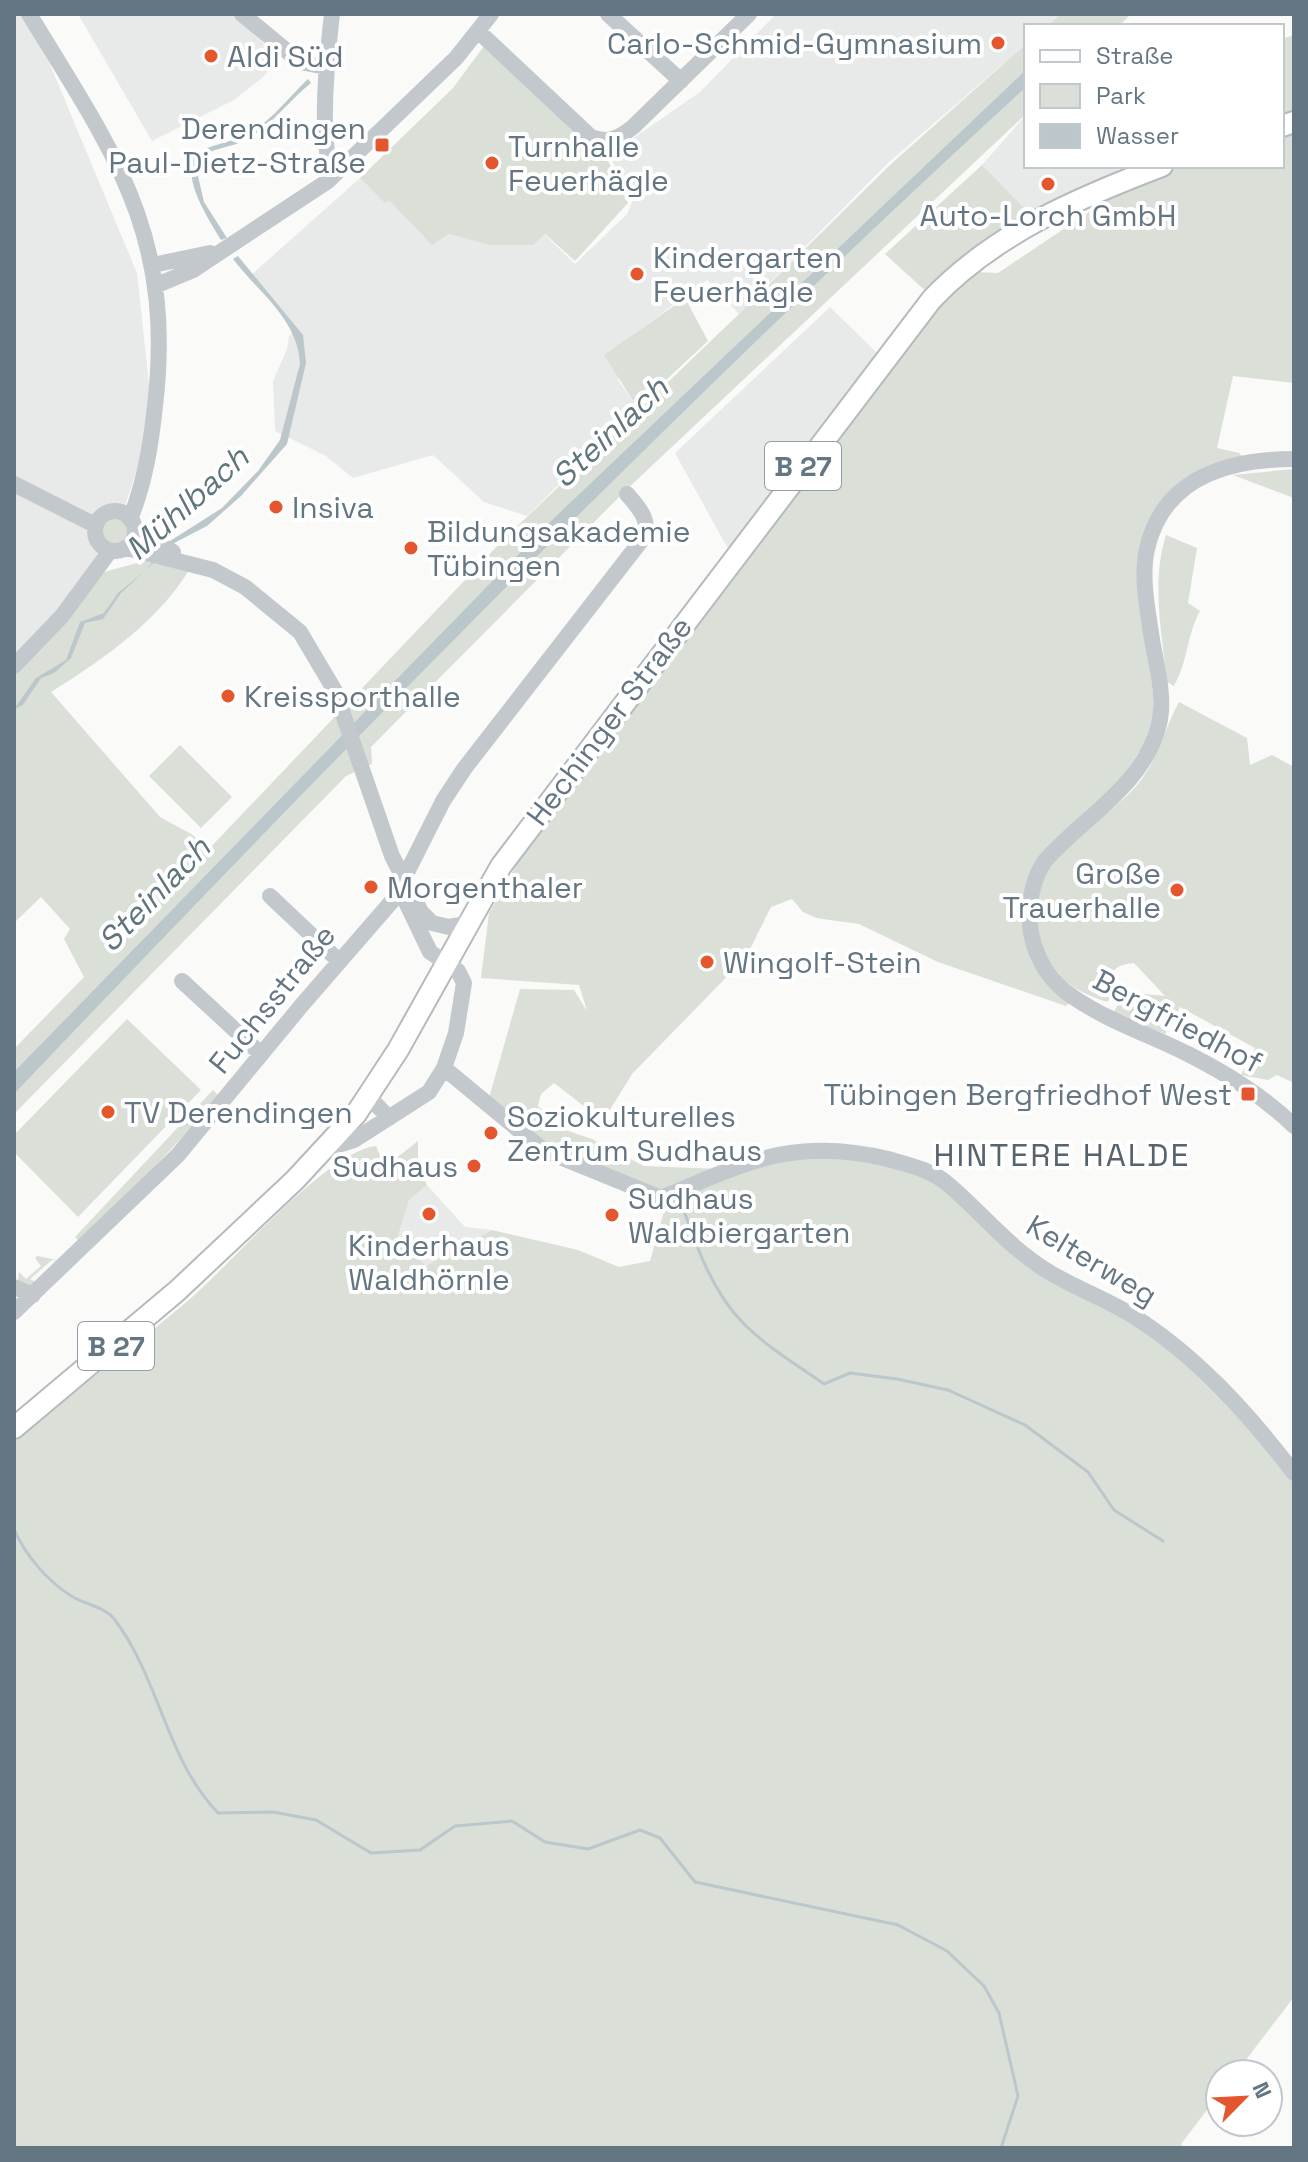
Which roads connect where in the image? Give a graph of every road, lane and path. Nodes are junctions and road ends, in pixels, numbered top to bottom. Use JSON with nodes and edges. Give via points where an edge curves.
{"nodes":[{"id":1,"x":29,"y":14,"type":"edge"},
{"id":2,"x":242,"y":14,"type":"edge"},
{"id":3,"x":332,"y":14,"type":"edge"},
{"id":4,"x":491,"y":14,"type":"edge"},
{"id":5,"x":608,"y":14,"type":"edge"},
{"id":6,"x":749,"y":14,"type":"edge"},
{"id":7,"x":479,"y":32,"type":"junction"},
{"id":8,"x":326,"y":67,"type":"junction"},
{"id":9,"x":681,"y":81,"type":"junction"},
{"id":10,"x":1157,"y":168,"type":"edge"},
{"id":11,"x":334,"y":175,"type":"junction"},
{"id":12,"x":217,"y":252,"type":"junction"},
{"id":13,"x":153,"y":265,"type":"junction"},
{"id":14,"x":157,"y":285,"type":"junction"},
{"id":15,"x":1294,"y":459,"type":"edge"},
{"id":16,"x":14,"y":484,"type":"edge"},
{"id":17,"x":627,"y":494,"type":"dead end"},
{"id":18,"x":99,"y":520,"type":"junction"},
{"id":19,"x":126,"y":526,"type":"junction"},
{"id":20,"x":14,"y":666,"type":"edge"},
{"id":21,"x":402,"y":884,"type":"junction"},
{"id":22,"x":270,"y":896,"type":"dead end"},
{"id":23,"x":421,"y":912,"type":"junction"},
{"id":24,"x":466,"y":924,"type":"junction"},
{"id":25,"x":339,"y":961,"type":"junction"},
{"id":26,"x":445,"y":963,"type":"junction"},
{"id":27,"x":182,"y":981,"type":"dead end"},
{"id":28,"x":261,"y":1054,"type":"junction"},
{"id":29,"x":444,"y":1068,"type":"junction"},
{"id":30,"x":369,"y":1097,"type":"junction"},
{"id":31,"x":389,"y":1118,"type":"junction"},
{"id":32,"x":1294,"y":1126,"type":"edge"},
{"id":33,"x":328,"y":1148,"type":"junction"},
{"id":34,"x":14,"y":1287,"type":"edge"},
{"id":35,"x":33,"y":1295,"type":"junction"},
{"id":36,"x":14,"y":1312,"type":"edge"},
{"id":37,"x":14,"y":1428,"type":"edge"},
{"id":38,"x":1294,"y":1473,"type":"edge"}],
"edges":[{"from":1,"to":13,"type":"street","via":[[112,151],[140,216]]},
{"from":2,"to":8,"type":"street","via":[[300,62]]},
{"from":3,"to":8,"type":"street"},
{"from":4,"to":7,"type":"street"},
{"from":5,"to":9,"type":"street"},
{"from":6,"to":9,"type":"street"},
{"from":7,"to":9,"type":"street","via":[[598,140],[625,133]]},
{"from":7,"to":11,"type":"street"},
{"from":8,"to":11,"type":"street","via":[[327,143]]},
{"from":10,"to":24,"type":"main road","name":"Hechinger Straße","number":"B 27","via":[[1070,203],[1014,233],[932,299],[541,809]]},
{"from":11,"to":12,"type":"street","via":[[276,218]]},
{"from":12,"to":13,"type":"street"},
{"from":12,"to":14,"type":"street","via":[[193,270]]},
{"from":13,"to":14,"type":"street"},
{"from":14,"to":19,"type":"street","via":[[159,367],[142,476]]},
{"from":15,"to":32,"type":"street","name":"Bergfriedhof","via":[[1245,462],[1202,475],[1178,493],[1158,519],[1147,548],[1145,576],[1160,721],[1151,748],[1129,782],[1059,845],[1035,878],[1029,925],[1042,962],[1071,996],[1237,1081]]},
{"from":16,"to":18,"type":"street"},
{"from":17,"to":21,"type":"street","name":"Fuchsstraße","via":[[645,520],[644,537],[464,769]]},
{"from":18,"to":19,"type":"street"},
{"from":18,"to":19,"type":"street","via":[[96,539]]},
{"from":19,"to":20,"type":"street","via":[[62,616]]},
{"from":19,"to":21,"type":"street","via":[[154,549],[245,587],[300,632],[340,706]]},
{"from":21,"to":23,"type":"street"},
{"from":21,"to":25,"type":"street","name":"Fuchsstraße"},
{"from":21,"to":26,"type":"street","via":[[421,938]]},
{"from":22,"to":25,"type":"street"},
{"from":23,"to":24,"type":"street","via":[[432,923]]},
{"from":23,"to":26,"type":"street"},
{"from":24,"to":26,"type":"main road","name":"Hechinger Straße","number":"B 27"},
{"from":25,"to":28,"type":"street","name":"Fuchsstraße"},
{"from":26,"to":29,"type":"street","name":"Hechinger Straße","via":[[464,983]]},
{"from":26,"to":30,"type":"main road","name":"Hechinger Straße","number":"B 27"},
{"from":27,"to":28,"type":"street"},
{"from":28,"to":35,"type":"street","name":"Fuchsstraße","via":[[178,1155]]},
{"from":29,"to":31,"type":"street","name":"Hechinger Straße","via":[[429,1092]]},
{"from":29,"to":38,"type":"street","name":"Kelterweg","via":[[543,1150],[661,1198],[751,1160],[784,1152],[829,1150],[918,1167],[947,1182],[1010,1246],[1129,1313],[1176,1346],[1254,1420]]},
{"from":30,"to":31,"type":"street"},
{"from":30,"to":33,"type":"main road","name":"Hechinger Straße","number":"B 27"},
{"from":31,"to":33,"type":"street","name":"Hechinger Straße"},
{"from":33,"to":37,"type":"main road","name":"Hechinger Straße","number":"B 27","via":[[167,1300]]},
{"from":34,"to":35,"type":"street"},
{"from":35,"to":36,"type":"street","name":"Fuchsstraße"}]}
